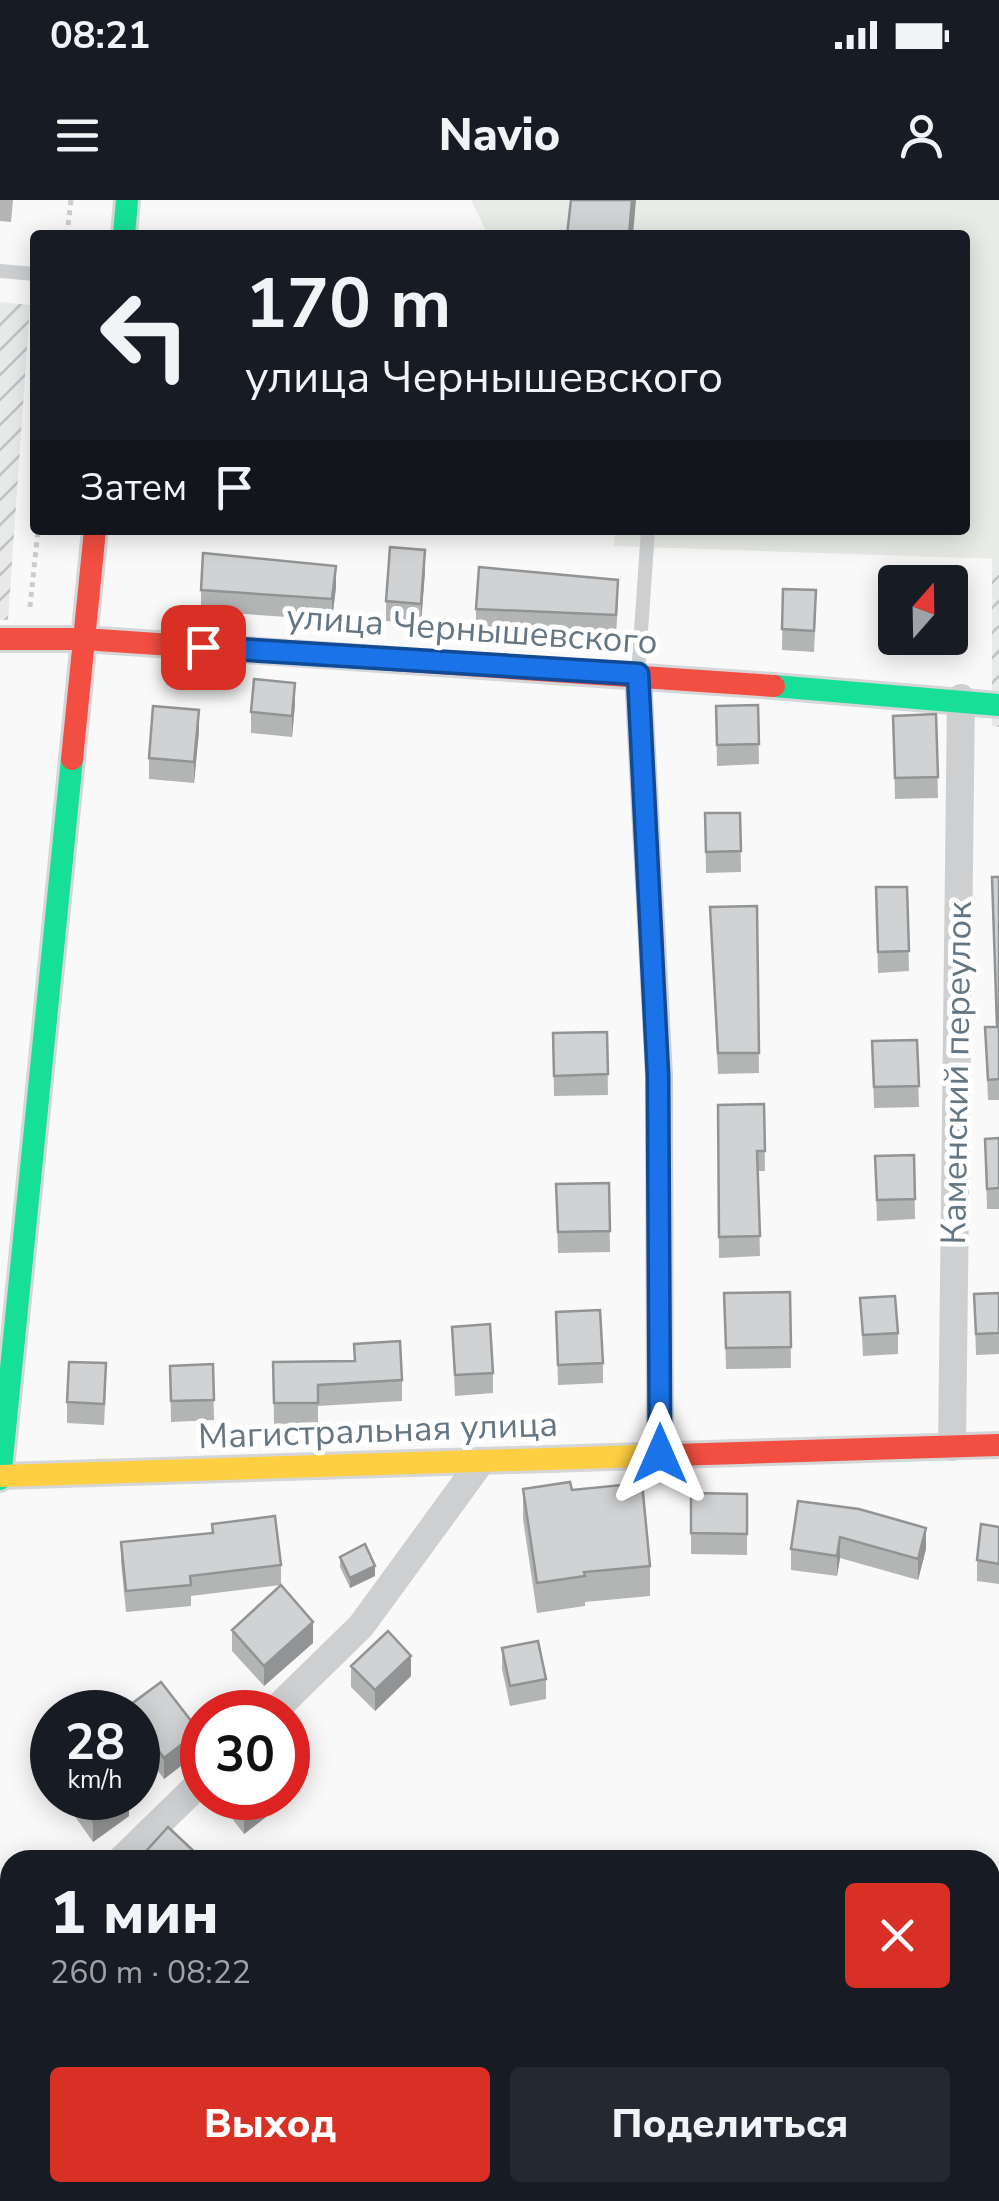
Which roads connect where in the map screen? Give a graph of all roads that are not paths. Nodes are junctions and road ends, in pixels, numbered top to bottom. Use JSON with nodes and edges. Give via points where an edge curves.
{"nodes":[{"id":1,"x":127,"y":200,"type":"edge"},
{"id":2,"x":124,"y":230,"type":"edge"},
{"id":3,"x":0,"y":270,"type":"edge"},
{"id":4,"x":30,"y":273,"type":"edge"},
{"id":5,"x":94,"y":535,"type":"edge"},
{"id":6,"x":648,"y":535,"type":"edge"},
{"id":7,"x":0,"y":639,"type":"edge"},
{"id":8,"x":84,"y":640,"type":"junction"},
{"id":9,"x":638,"y":674,"type":"junction"},
{"id":10,"x":961,"y":698,"type":"junction"},
{"id":11,"x":999,"y":705,"type":"edge"},
{"id":12,"x":999,"y":1445,"type":"edge"},
{"id":13,"x":952,"y":1447,"type":"junction"},
{"id":14,"x":660,"y":1454,"type":"junction"},
{"id":15,"x":480,"y":1463,"type":"junction"},
{"id":16,"x":0,"y":1477,"type":"edge"},
{"id":17,"x":296,"y":1690,"type":"edge"},
{"id":18,"x":180,"y":1802,"type":"edge"},
{"id":19,"x":131,"y":1850,"type":"edge"}],
"edges":[{"from":1,"to":2,"type":"street"},
{"from":3,"to":4,"type":"lane"},
{"from":5,"to":8,"type":"street"},
{"from":6,"to":9,"type":"lane"},
{"from":7,"to":8,"type":"street","name":"улица Чернышевского"},
{"from":8,"to":9,"type":"street","name":"улица Чернышевского"},
{"from":8,"to":16,"type":"street"},
{"from":9,"to":10,"type":"street","name":"улица Чернышевского"},
{"from":9,"to":14,"type":"street","via":[[658,1076]]},
{"from":10,"to":11,"type":"street","name":"улица Чернышевского"},
{"from":10,"to":13,"type":"street","name":"Каменский переулок"},
{"from":12,"to":13,"type":"street","name":"Магистральная улица"},
{"from":13,"to":14,"type":"street","name":"Магистральная улица"},
{"from":14,"to":15,"type":"street","name":"Магистральная улица"},
{"from":15,"to":16,"type":"street","name":"Магистральная улица"},
{"from":15,"to":17,"type":"street","via":[[362,1626]]},
{"from":18,"to":19,"type":"street"}]}
